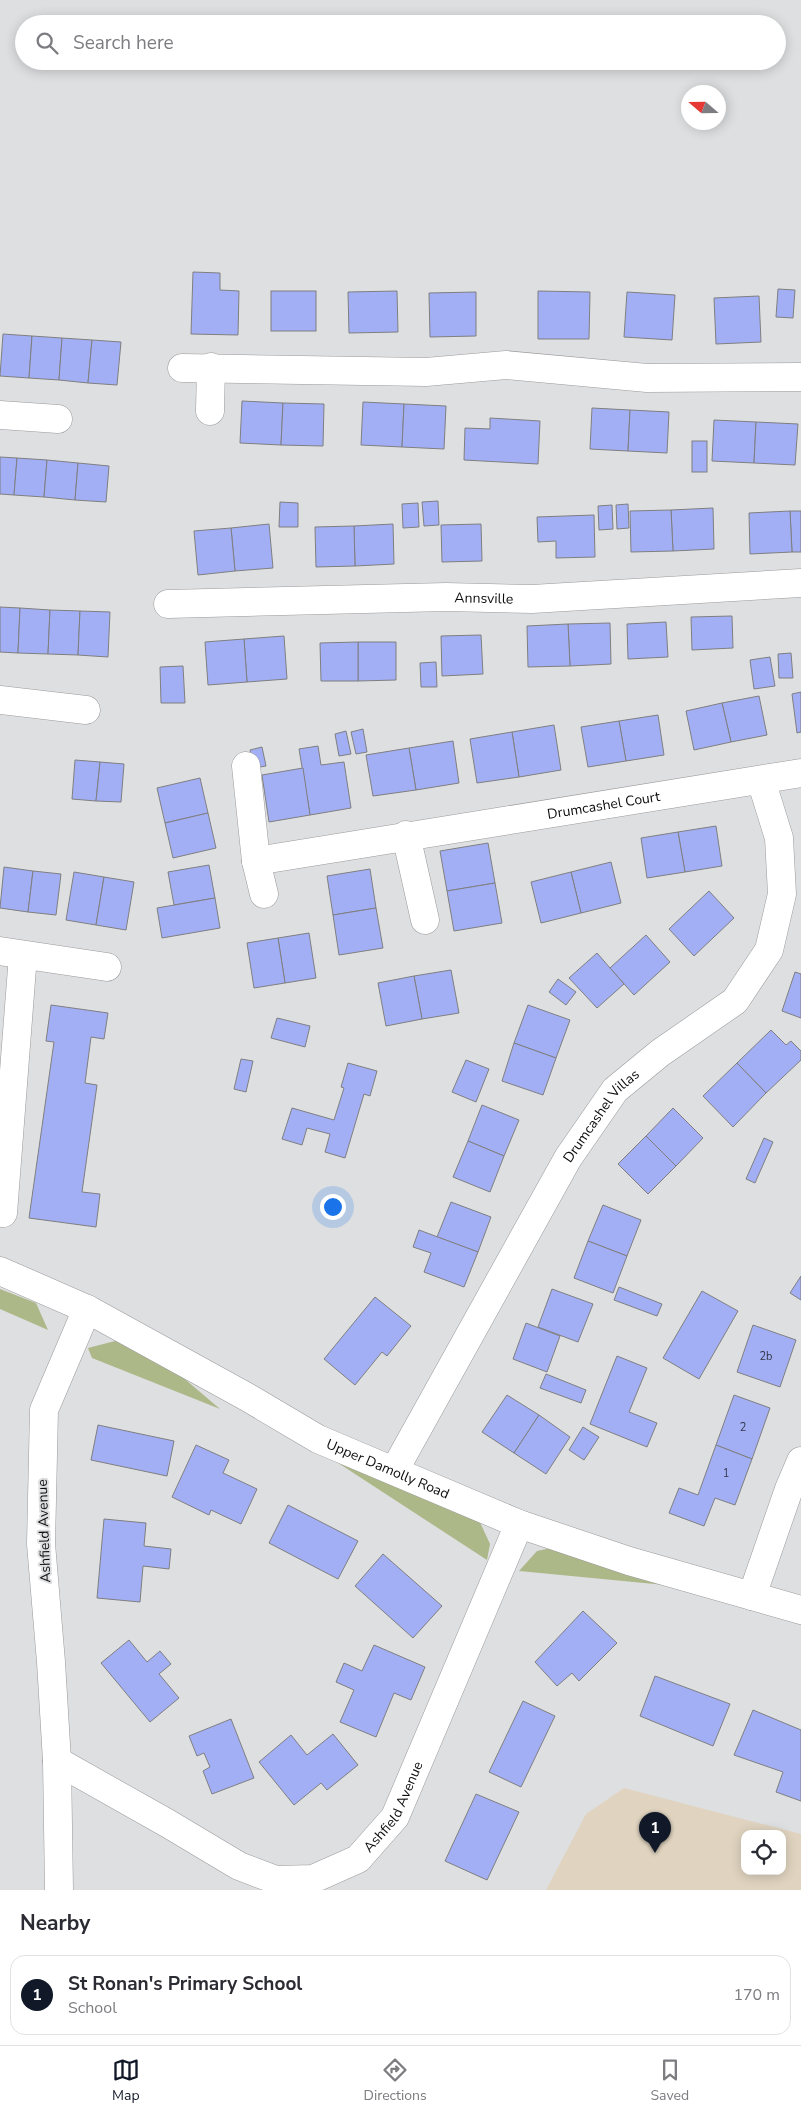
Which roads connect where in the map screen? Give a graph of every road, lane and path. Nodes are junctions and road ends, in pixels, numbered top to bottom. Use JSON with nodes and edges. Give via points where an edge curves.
{"nodes":[{"id":1,"x":211,"y":367,"type":"junction"},
{"id":2,"x":182,"y":368,"type":"dead end"},
{"id":3,"x":801,"y":377,"type":"edge"},
{"id":4,"x":210,"y":411,"type":"dead end"},
{"id":5,"x":0,"y":415,"type":"edge"},
{"id":6,"x":58,"y":419,"type":"dead end"},
{"id":7,"x":801,"y":583,"type":"edge"},
{"id":8,"x":168,"y":604,"type":"dead end"},
{"id":9,"x":0,"y":700,"type":"edge"},
{"id":10,"x":86,"y":710,"type":"dead end"},
{"id":11,"x":246,"y":766,"type":"dead end"},
{"id":12,"x":801,"y":773,"type":"edge"},
{"id":13,"x":761,"y":780,"type":"junction"},
{"id":14,"x":406,"y":835,"type":"junction"},
{"id":15,"x":256,"y":861,"type":"junction"},
{"id":16,"x":264,"y":894,"type":"dead end"},
{"id":17,"x":424,"y":920,"type":"dead end"},
{"id":18,"x":11,"y":953,"type":"edge"},
{"id":19,"x":107,"y":967,"type":"dead end"},
{"id":20,"x":9,"y":1025,"type":"edge"},
{"id":21,"x":4,"y":1213,"type":"dead end"},
{"id":22,"x":0,"y":1270,"type":"edge"},
{"id":23,"x":87,"y":1309,"type":"junction"},
{"id":24,"x":801,"y":1460,"type":"edge"},
{"id":25,"x":394,"y":1471,"type":"junction"},
{"id":26,"x":519,"y":1524,"type":"junction"},
{"id":27,"x":752,"y":1596,"type":"junction"},
{"id":28,"x":801,"y":1610,"type":"edge"},
{"id":29,"x":57,"y":1761,"type":"junction"},
{"id":30,"x":59,"y":1890,"type":"edge"}],
"edges":[{"from":1,"to":2,"type":"street"},
{"from":1,"to":3,"type":"street","via":[[426,372],[506,364],[647,378]]},
{"from":1,"to":4,"type":"street"},
{"from":5,"to":6,"type":"street"},
{"from":7,"to":8,"type":"street","name":"Annsville","via":[[532,599],[446,597]]},
{"from":9,"to":10,"type":"street"},
{"from":11,"to":15,"type":"street"},
{"from":12,"to":13,"type":"street","name":"Drumcashel Court"},
{"from":13,"to":14,"type":"street","name":"Drumcashel Court"},
{"from":13,"to":25,"type":"street","name":"Drumcashel Villas","via":[[779,838],[782,894],[769,950],[734,1001],[660,1053],[616,1090],[568,1158]]},
{"from":14,"to":15,"type":"street","name":"Drumcashel Court"},
{"from":14,"to":17,"type":"street"},
{"from":15,"to":16,"type":"street"},
{"from":18,"to":19,"type":"street"},
{"from":18,"to":20,"type":"street"},
{"from":20,"to":21,"type":"street"},
{"from":22,"to":23,"type":"street","name":"Upper Damolly Road"},
{"from":23,"to":25,"type":"street","name":"Upper Damolly Road","via":[[318,1439]]},
{"from":23,"to":29,"type":"street","name":"Ashfield Avenue","via":[[44,1410],[41,1544]]},
{"from":24,"to":27,"type":"street"},
{"from":25,"to":26,"type":"street","name":"Upper Damolly Road"},
{"from":26,"to":27,"type":"street","name":"Upper Damolly Road","via":[[629,1561]]},
{"from":26,"to":29,"type":"street","name":"Ashfield Avenue","via":[[395,1816],[358,1859],[313,1879],[276,1880],[239,1866]]},
{"from":27,"to":28,"type":"street","name":"Upper Damolly Road"},
{"from":29,"to":30,"type":"street","name":"Ashfield Avenue"}]}
